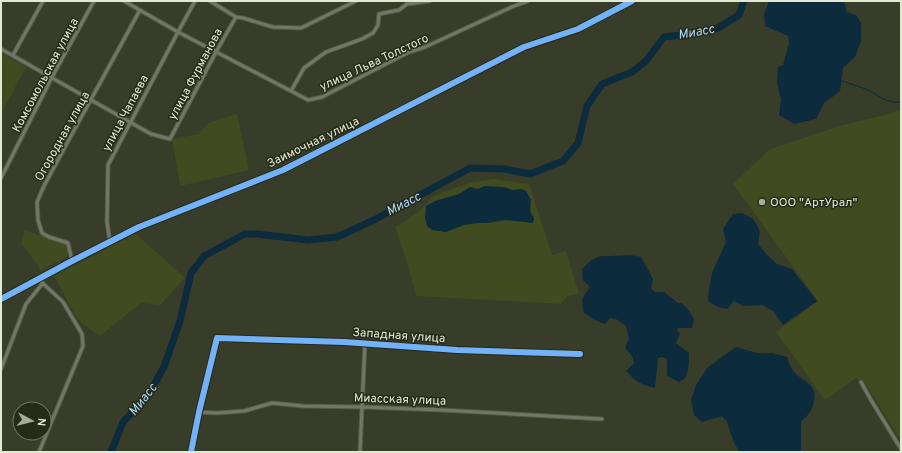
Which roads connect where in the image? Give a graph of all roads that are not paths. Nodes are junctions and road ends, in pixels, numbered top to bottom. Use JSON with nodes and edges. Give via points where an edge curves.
{"nodes":[{"id":1,"x":43,"y":1,"type":"edge"},
{"id":2,"x":94,"y":1,"type":"edge"},
{"id":3,"x":124,"y":1,"type":"edge"},
{"id":4,"x":195,"y":1,"type":"edge"},
{"id":5,"x":210,"y":1,"type":"edge"},
{"id":6,"x":356,"y":1,"type":"edge"},
{"id":7,"x":430,"y":1,"type":"edge"},
{"id":8,"x":528,"y":1,"type":"edge"},
{"id":9,"x":632,"y":1,"type":"edge"},
{"id":10,"x":140,"y":10,"type":"junction"},
{"id":11,"x":236,"y":17,"type":"junction"},
{"id":12,"x":178,"y":32,"type":"junction"},
{"id":13,"x":1,"y":49,"type":"edge"},
{"id":14,"x":216,"y":52,"type":"junction"},
{"id":15,"x":13,"y":55,"type":"junction"},
{"id":16,"x":52,"y":77,"type":"junction"},
{"id":17,"x":291,"y":91,"type":"junction"},
{"id":18,"x":92,"y":100,"type":"junction"},
{"id":19,"x":131,"y":122,"type":"junction"},
{"id":20,"x":1,"y":178,"type":"edge"},
{"id":21,"x":110,"y":242,"type":"junction"},
{"id":22,"x":72,"y":261,"type":"junction"},
{"id":23,"x":38,"y":279,"type":"junction"},
{"id":24,"x":43,"y":283,"type":"junction"},
{"id":25,"x":1,"y":299,"type":"edge"},
{"id":26,"x":365,"y":343,"type":"junction"},
{"id":27,"x":580,"y":354,"type":"dead end"},
{"id":28,"x":1,"y":369,"type":"edge"},
{"id":29,"x":862,"y":382,"type":"dead end"},
{"id":30,"x":362,"y":407,"type":"junction"},
{"id":31,"x":199,"y":412,"type":"junction"},
{"id":32,"x":602,"y":419,"type":"dead end"},
{"id":33,"x":901,"y":449,"type":"edge"},
{"id":34,"x":39,"y":452,"type":"edge"},
{"id":35,"x":191,"y":452,"type":"edge"},
{"id":36,"x":360,"y":452,"type":"edge"}],
"edges":[{"from":1,"to":15,"type":"street"},
{"from":2,"to":16,"type":"street","name":"Комсомольская улица"},
{"from":3,"to":10,"type":"street","name":"улица Льва Толстого"},
{"from":4,"to":12,"type":"street","name":"улица Чапаева"},
{"from":5,"to":11,"type":"street"},
{"from":6,"to":11,"type":"street","via":[[301,28],[273,27]]},
{"from":7,"to":17,"type":"street","via":[[407,4],[399,10],[378,14],[378,24],[373,33],[326,52],[304,68]]},
{"from":8,"to":17,"type":"street","name":"улица Льва Толстого","via":[[426,47],[409,52],[322,96],[308,100]]},
{"from":9,"to":21,"type":"street","name":"Заимочная улица","via":[[578,29],[524,47],[283,170],[138,227]]},
{"from":10,"to":12,"type":"street","name":"улица Льва Толстого"},
{"from":10,"to":18,"type":"street","name":"Огородная улица"},
{"from":11,"to":14,"type":"street","name":"улица Фурманова"},
{"from":12,"to":14,"type":"street","name":"улица Льва Толстого"},
{"from":12,"to":19,"type":"street","name":"улица Чапаева"},
{"from":13,"to":15,"type":"street"},
{"from":14,"to":17,"type":"street","name":"улица Льва Толстого"},
{"from":14,"to":19,"type":"street","name":"улица Фурманова","via":[[170,139],[151,134]]},
{"from":15,"to":16,"type":"street"},
{"from":16,"to":18,"type":"street"},
{"from":16,"to":20,"type":"street","name":"Комсомольская улица"},
{"from":18,"to":19,"type":"street"},
{"from":18,"to":22,"type":"street","name":"Огородная улица","via":[[37,202],[42,233],[68,243]]},
{"from":19,"to":21,"type":"street","name":"улица Чапаева","via":[[108,165],[107,222]]},
{"from":21,"to":22,"type":"street","name":"Заимочная улица"},
{"from":22,"to":23,"type":"street","name":"Заимочная улица"},
{"from":23,"to":24,"type":"street"},
{"from":23,"to":25,"type":"street","name":"Заимочная улица"},
{"from":24,"to":28,"type":"street","via":[[26,304]]},
{"from":24,"to":34,"type":"street","via":[[63,302],[82,334],[83,346]]},
{"from":26,"to":27,"type":"street","name":"Западная улица","via":[[458,350]]},
{"from":26,"to":30,"type":"street"},
{"from":26,"to":31,"type":"street","name":"Западная улица","via":[[217,338]]},
{"from":29,"to":33,"type":"street"},
{"from":30,"to":31,"type":"street","name":"Миасская улица","via":[[272,403],[244,411]]},
{"from":30,"to":32,"type":"street","name":"Миасская улица"},
{"from":30,"to":36,"type":"street"},
{"from":31,"to":35,"type":"street"}]}
